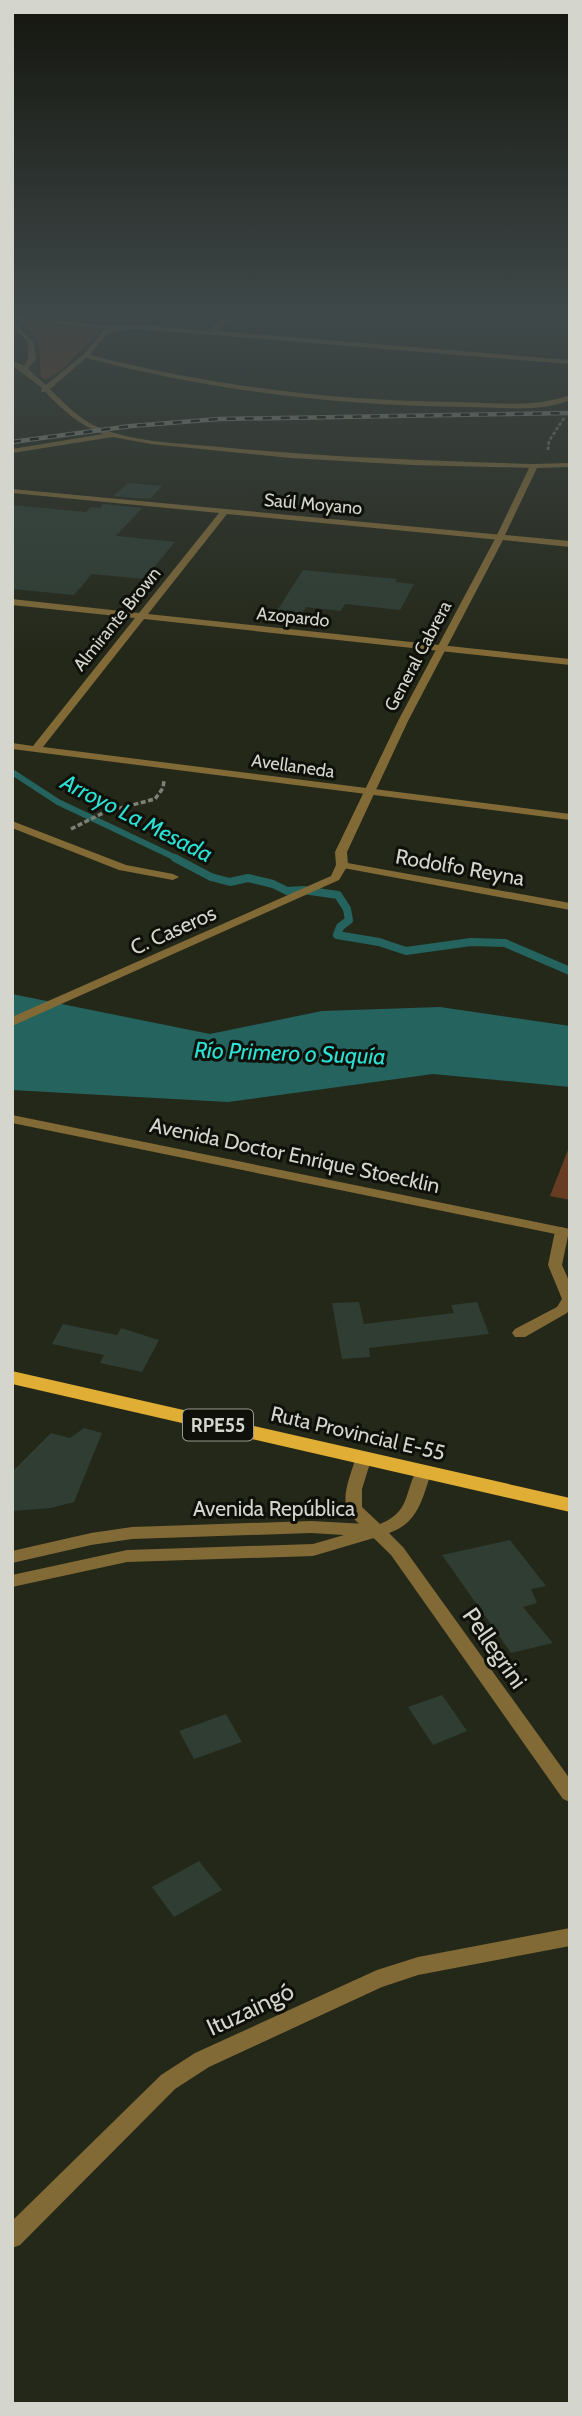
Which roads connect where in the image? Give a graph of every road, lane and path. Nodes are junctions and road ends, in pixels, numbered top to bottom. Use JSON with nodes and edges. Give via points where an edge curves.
{"nodes":[{"id":1,"x":100,"y":429,"type":"edge"},
{"id":2,"x":557,"y":429,"type":"edge"},
{"id":3,"x":113,"y":434,"type":"junction"},
{"id":4,"x":12,"y":451,"type":"edge"},
{"id":5,"x":559,"y":465,"type":"junction"},
{"id":6,"x":570,"y":465,"type":"edge"},
{"id":7,"x":534,"y":466,"type":"junction"},
{"id":8,"x":12,"y":491,"type":"edge"},
{"id":9,"x":225,"y":511,"type":"junction"},
{"id":10,"x":500,"y":537,"type":"junction"},
{"id":11,"x":570,"y":544,"type":"edge"},
{"id":12,"x":12,"y":602,"type":"edge"},
{"id":13,"x":141,"y":617,"type":"junction"},
{"id":14,"x":443,"y":648,"type":"junction"},
{"id":15,"x":570,"y":662,"type":"edge"},
{"id":16,"x":12,"y":746,"type":"edge"},
{"id":17,"x":36,"y":749,"type":"junction"},
{"id":18,"x":165,"y":767,"type":"junction"},
{"id":19,"x":369,"y":794,"type":"junction"},
{"id":20,"x":570,"y":817,"type":"edge"},
{"id":21,"x":82,"y":823,"type":"dead end"},
{"id":22,"x":12,"y":824,"type":"edge"},
{"id":23,"x":342,"y":865,"type":"junction"},
{"id":24,"x":173,"y":877,"type":"dead end"},
{"id":25,"x":570,"y":907,"type":"edge"},
{"id":26,"x":12,"y":1022,"type":"edge"},
{"id":27,"x":12,"y":1119,"type":"edge"},
{"id":28,"x":566,"y":1232,"type":"edge"},
{"id":29,"x":520,"y":1332,"type":"dead end"},
{"id":30,"x":12,"y":1377,"type":"edge"},
{"id":31,"x":363,"y":1460,"type":"junction"},
{"id":32,"x":423,"y":1473,"type":"junction"},
{"id":33,"x":570,"y":1505,"type":"edge"},
{"id":34,"x":378,"y":1531,"type":"junction"},
{"id":35,"x":12,"y":1557,"type":"edge"},
{"id":36,"x":12,"y":1581,"type":"edge"},
{"id":37,"x":570,"y":1794,"type":"edge"},
{"id":38,"x":570,"y":1937,"type":"edge"},
{"id":39,"x":12,"y":2237,"type":"edge"}],
"edges":[{"from":1,"to":3,"type":"street"},
{"from":2,"to":5,"type":"path","via":[[548,441],[548,451]]},
{"from":3,"to":4,"type":"street"},
{"from":3,"to":7,"type":"street","via":[[299,457]]},
{"from":5,"to":6,"type":"street"},
{"from":5,"to":7,"type":"street"},
{"from":7,"to":10,"type":"street","name":"General Cabrera"},
{"from":8,"to":9,"type":"street","name":"Saúl Moyano"},
{"from":9,"to":10,"type":"street","name":"Saúl Moyano"},
{"from":9,"to":13,"type":"street","name":"Almirante Brown"},
{"from":10,"to":11,"type":"street","name":"Saúl Moyano"},
{"from":10,"to":14,"type":"street","name":"General Cabrera"},
{"from":12,"to":13,"type":"street","name":"Azopardo"},
{"from":13,"to":14,"type":"street","name":"Azopardo"},
{"from":13,"to":17,"type":"street","name":"Almirante Brown"},
{"from":14,"to":15,"type":"street","name":"Azopardo"},
{"from":14,"to":19,"type":"street","name":"General Cabrera"},
{"from":16,"to":17,"type":"street","name":"Avellaneda"},
{"from":17,"to":18,"type":"street","name":"Avellaneda"},
{"from":18,"to":19,"type":"street","name":"Avellaneda"},
{"from":18,"to":21,"type":"path","via":[[163,788],[155,799],[104,812]]},
{"from":19,"to":20,"type":"street","name":"Avellaneda"},
{"from":19,"to":23,"type":"street","name":"General Cabrera","via":[[341,852]]},
{"from":22,"to":24,"type":"street","via":[[123,868]]},
{"from":23,"to":25,"type":"street","name":"Rodolfo Reyna"},
{"from":23,"to":26,"type":"street","name":"C. Caseros","via":[[325,884]]},
{"from":27,"to":28,"type":"street","name":"Avenida Doctor Enrique Stoecklin"},
{"from":28,"to":29,"type":"street","via":[[555,1265],[569,1299],[562,1310]]},
{"from":30,"to":31,"type":"main road","name":"Ruta Provincial E-55","number":"RPE55"},
{"from":31,"to":32,"type":"main road","name":"Ruta Provincial E-55","number":"RPE55"},
{"from":31,"to":34,"type":"street","name":"Pellegrini","via":[[354,1489],[354,1509]]},
{"from":32,"to":33,"type":"main road","name":"Ruta Provincial E-55","number":"RPE55"},
{"from":32,"to":34,"type":"street","via":[[409,1514],[399,1524]]},
{"from":34,"to":35,"type":"street","name":"Avenida República","via":[[311,1527],[132,1532]]},
{"from":34,"to":36,"type":"street","name":"Avenida República","via":[[313,1550],[127,1556]]},
{"from":34,"to":37,"type":"street","name":"Pellegrini","via":[[411,1570]]},
{"from":38,"to":39,"type":"street","name":"Ituzaingó","via":[[418,1966],[377,1979],[202,2060],[168,2081]]}]}
